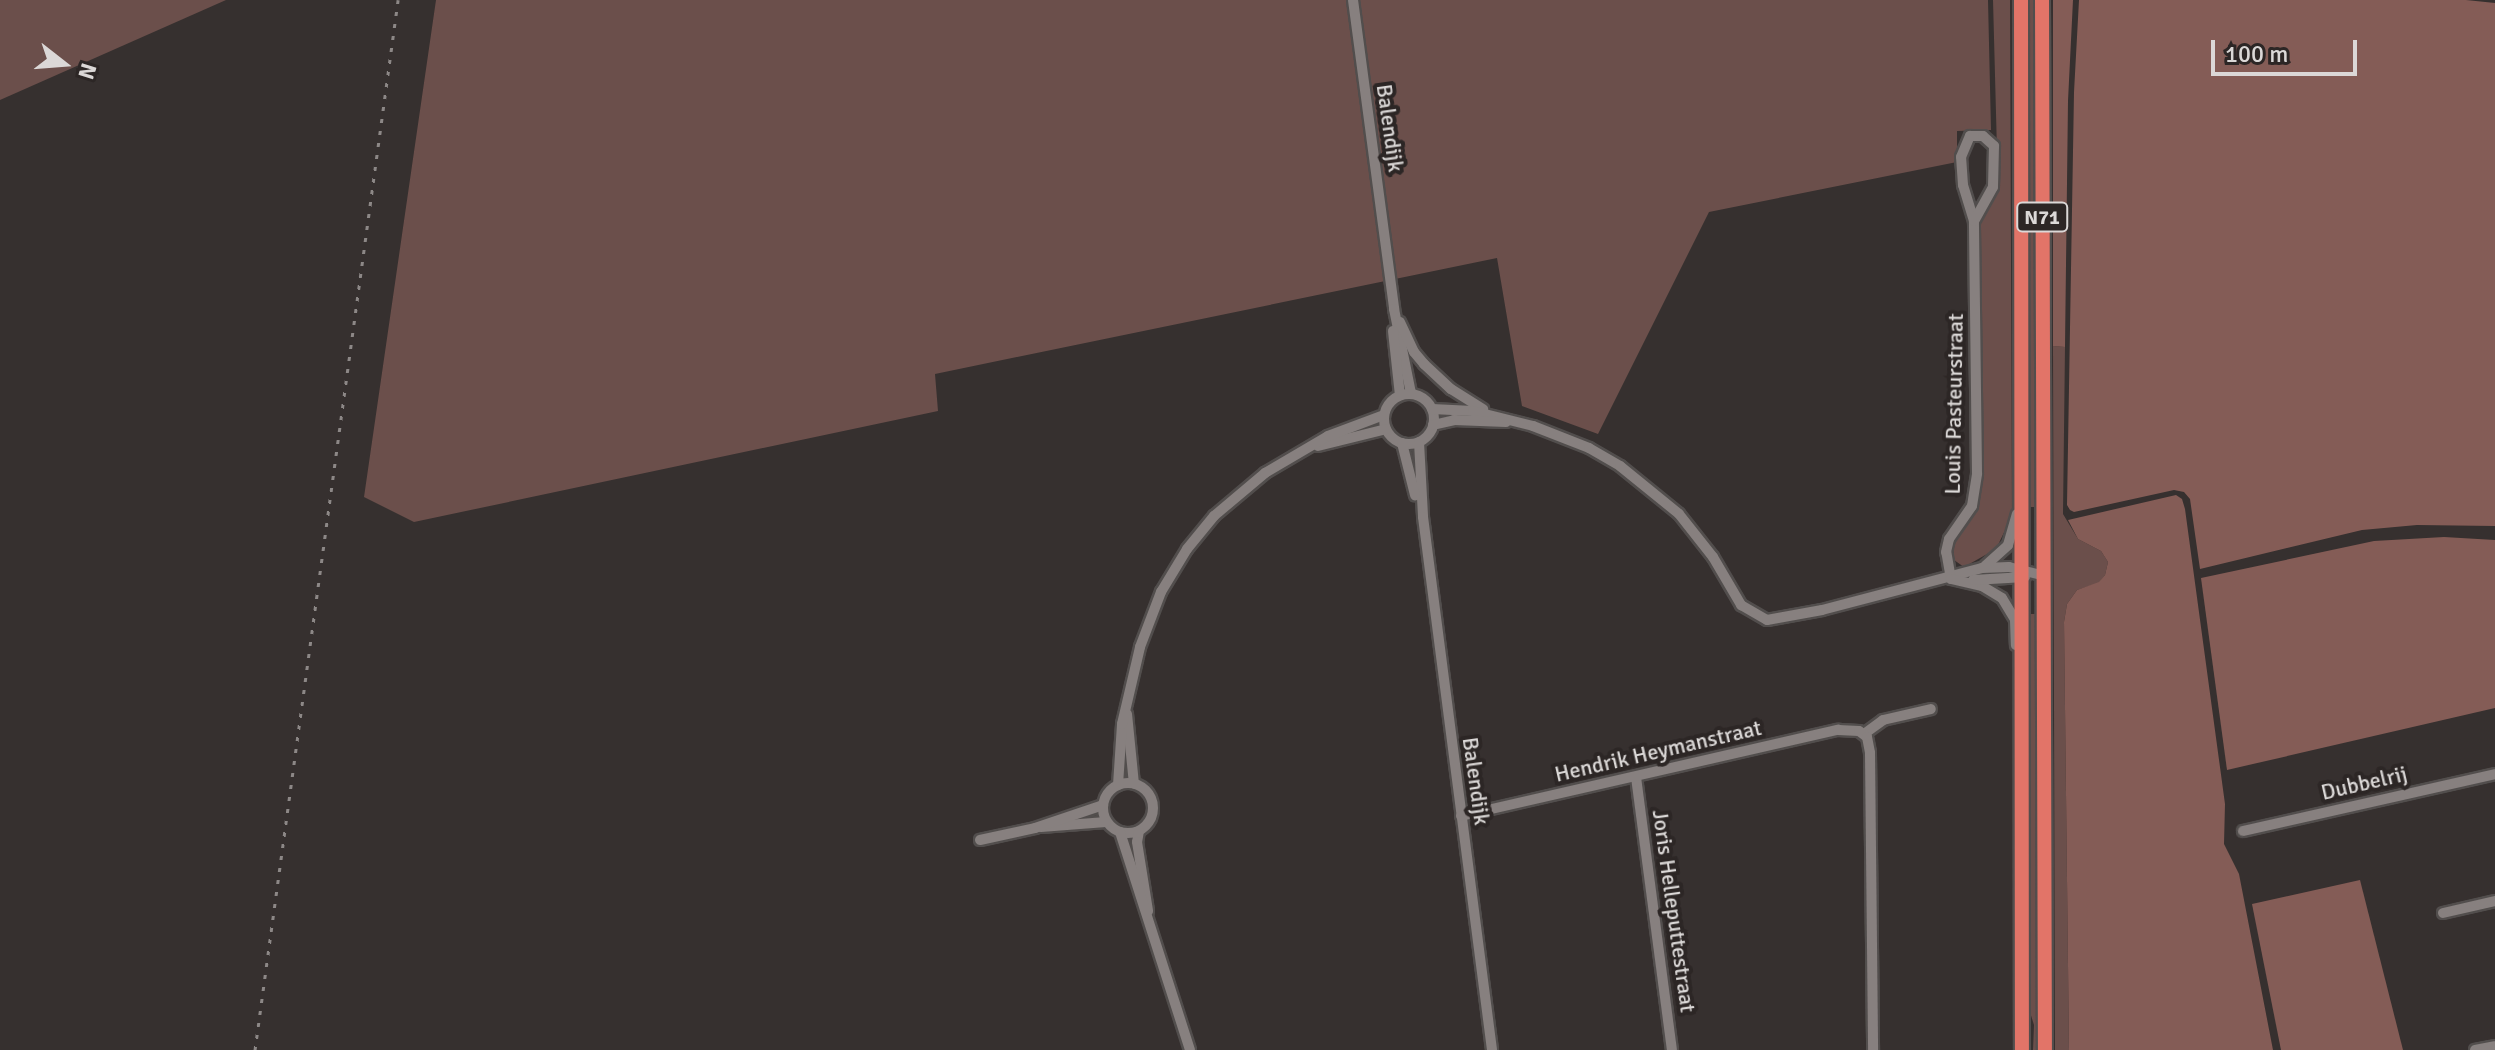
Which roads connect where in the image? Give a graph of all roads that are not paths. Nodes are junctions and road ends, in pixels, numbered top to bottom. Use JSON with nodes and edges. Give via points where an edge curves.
{"nodes":[{"id":1,"x":1353,"y":0,"type":"edge"},
{"id":2,"x":2021,"y":0,"type":"edge"},
{"id":3,"x":2042,"y":0,"type":"edge"},
{"id":4,"x":1974,"y":221,"type":"junction"},
{"id":5,"x":1394,"y":309,"type":"junction"},
{"id":6,"x":1405,"y":394,"type":"junction"},
{"id":7,"x":1432,"y":409,"type":"junction"},
{"id":8,"x":1492,"y":414,"type":"junction"},
{"id":9,"x":1384,"y":415,"type":"junction"},
{"id":10,"x":1512,"y":422,"type":"junction"},
{"id":11,"x":1433,"y":425,"type":"junction"},
{"id":12,"x":1386,"y":429,"type":"junction"},
{"id":13,"x":2042,"y":435,"type":"junction"},
{"id":14,"x":1419,"y":442,"type":"junction"},
{"id":15,"x":1402,"y":443,"type":"junction"},
{"id":16,"x":1308,"y":448,"type":"junction"},
{"id":17,"x":2022,"y":493,"type":"junction"},
{"id":18,"x":1423,"y":517,"type":"junction"},
{"id":19,"x":1982,"y":568,"type":"junction"},
{"id":20,"x":2022,"y":573,"type":"junction"},
{"id":21,"x":2038,"y":574,"type":"junction"},
{"id":22,"x":1951,"y":579,"type":"junction"},
{"id":23,"x":2022,"y":671,"type":"junction"},
{"id":24,"x":1931,"y":709,"type":"dead end"},
{"id":25,"x":1127,"y":711,"type":"junction"},
{"id":26,"x":1864,"y":734,"type":"junction"},
{"id":27,"x":2043,"y":746,"type":"junction"},
{"id":28,"x":2495,"y":774,"type":"edge"},
{"id":29,"x":1636,"y":777,"type":"junction"},
{"id":30,"x":1134,"y":784,"type":"junction"},
{"id":31,"x":1118,"y":785,"type":"junction"},
{"id":32,"x":1103,"y":805,"type":"junction"},
{"id":33,"x":1461,"y":816,"type":"junction"},
{"id":34,"x":1106,"y":822,"type":"junction"},
{"id":35,"x":1035,"y":828,"type":"junction"},
{"id":36,"x":1139,"y":831,"type":"junction"},
{"id":37,"x":2243,"y":831,"type":"dead end"},
{"id":38,"x":1120,"y":832,"type":"junction"},
{"id":39,"x":980,"y":840,"type":"dead end"},
{"id":40,"x":2495,"y":901,"type":"edge"},
{"id":41,"x":2443,"y":913,"type":"dead end"},
{"id":42,"x":1149,"y":921,"type":"junction"},
{"id":43,"x":1190,"y":1046,"type":"edge"},
{"id":44,"x":2495,"y":1046,"type":"edge"},
{"id":45,"x":1492,"y":1050,"type":"edge"},
{"id":46,"x":1672,"y":1050,"type":"edge"},
{"id":47,"x":1873,"y":1050,"type":"edge"},
{"id":48,"x":2022,"y":1050,"type":"edge"},
{"id":49,"x":2045,"y":1050,"type":"edge"},
{"id":50,"x":2475,"y":1050,"type":"edge"}],
"edges":[{"from":1,"to":5,"type":"street","name":"Balendijk"},
{"from":2,"to":17,"type":"highway","number":"N71"},
{"from":3,"to":13,"type":"highway","number":"N71"},
{"from":4,"to":4,"type":"street","name":"Louis Pasteurstraat","via":[[1993,187],[1994,146],[1983,136],[1970,136],[1961,157]]},
{"from":4,"to":22,"type":"street","name":"Louis Pasteurstraat","via":[[1977,473],[1972,506],[1949,539]]},
{"from":5,"to":6,"type":"street"},
{"from":5,"to":8,"type":"street","via":[[1424,364],[1451,389]]},
{"from":6,"to":7,"type":"street","via":[[1424,398]]},
{"from":6,"to":9,"type":"street","via":[[1389,403]]},
{"from":7,"to":8,"type":"street"},
{"from":7,"to":11,"type":"street"},
{"from":8,"to":10,"type":"street"},
{"from":9,"to":12,"type":"street"},
{"from":9,"to":16,"type":"street","via":[[1350,425]]},
{"from":10,"to":11,"type":"street","via":[[1454,420]]},
{"from":10,"to":22,"type":"street","via":[[1589,448],[1650,488],[1703,543],[1741,605],[1767,620]]},
{"from":11,"to":14,"type":"street"},
{"from":12,"to":15,"type":"street"},
{"from":12,"to":16,"type":"street"},
{"from":13,"to":21,"type":"highway","number":"N71"},
{"from":13,"to":27,"type":"highway","number":"N71"},
{"from":14,"to":15,"type":"street"},
{"from":14,"to":18,"type":"street","name":"Balendijk"},
{"from":15,"to":18,"type":"street","name":"Balendijk"},
{"from":16,"to":25,"type":"street","via":[[1243,488],[1187,549],[1152,612]]},
{"from":17,"to":19,"type":"street","via":[[2008,545]]},
{"from":17,"to":20,"type":"highway","number":"N71"},
{"from":18,"to":33,"type":"street","name":"Balendijk"},
{"from":19,"to":20,"type":"street"},
{"from":19,"to":22,"type":"street"},
{"from":20,"to":21,"type":"street"},
{"from":20,"to":22,"type":"street"},
{"from":20,"to":23,"type":"highway","number":"N71"},
{"from":21,"to":27,"type":"highway","number":"N71"},
{"from":22,"to":23,"type":"street","via":[[1989,589],[2007,603],[2015,620]]},
{"from":23,"to":48,"type":"highway","number":"N71"},
{"from":24,"to":26,"type":"street","name":"Hendrik Heymanstraat","via":[[1883,720]]},
{"from":25,"to":30,"type":"street"},
{"from":25,"to":31,"type":"street"},
{"from":26,"to":29,"type":"street","name":"Hendrik Heymanstraat","via":[[1838,730]]},
{"from":26,"to":47,"type":"street","via":[[1870,753]]},
{"from":27,"to":49,"type":"highway","number":"N71"},
{"from":28,"to":37,"type":"street","name":"Dubbelrij"},
{"from":29,"to":33,"type":"street","name":"Hendrik Heymanstraat"},
{"from":29,"to":46,"type":"street","name":"Joris Helleputtestraat"},
{"from":30,"to":31,"type":"street"},
{"from":30,"to":36,"type":"street","via":[[1148,793],[1153,810]]},
{"from":31,"to":32,"type":"street"},
{"from":32,"to":34,"type":"street"},
{"from":32,"to":35,"type":"street"},
{"from":33,"to":45,"type":"street","name":"Balendijk"},
{"from":34,"to":35,"type":"street"},
{"from":34,"to":38,"type":"street"},
{"from":35,"to":39,"type":"street"},
{"from":36,"to":38,"type":"street"},
{"from":36,"to":42,"type":"street"},
{"from":38,"to":42,"type":"street"},
{"from":40,"to":41,"type":"street"},
{"from":42,"to":43,"type":"street"},
{"from":44,"to":50,"type":"street"}]}
